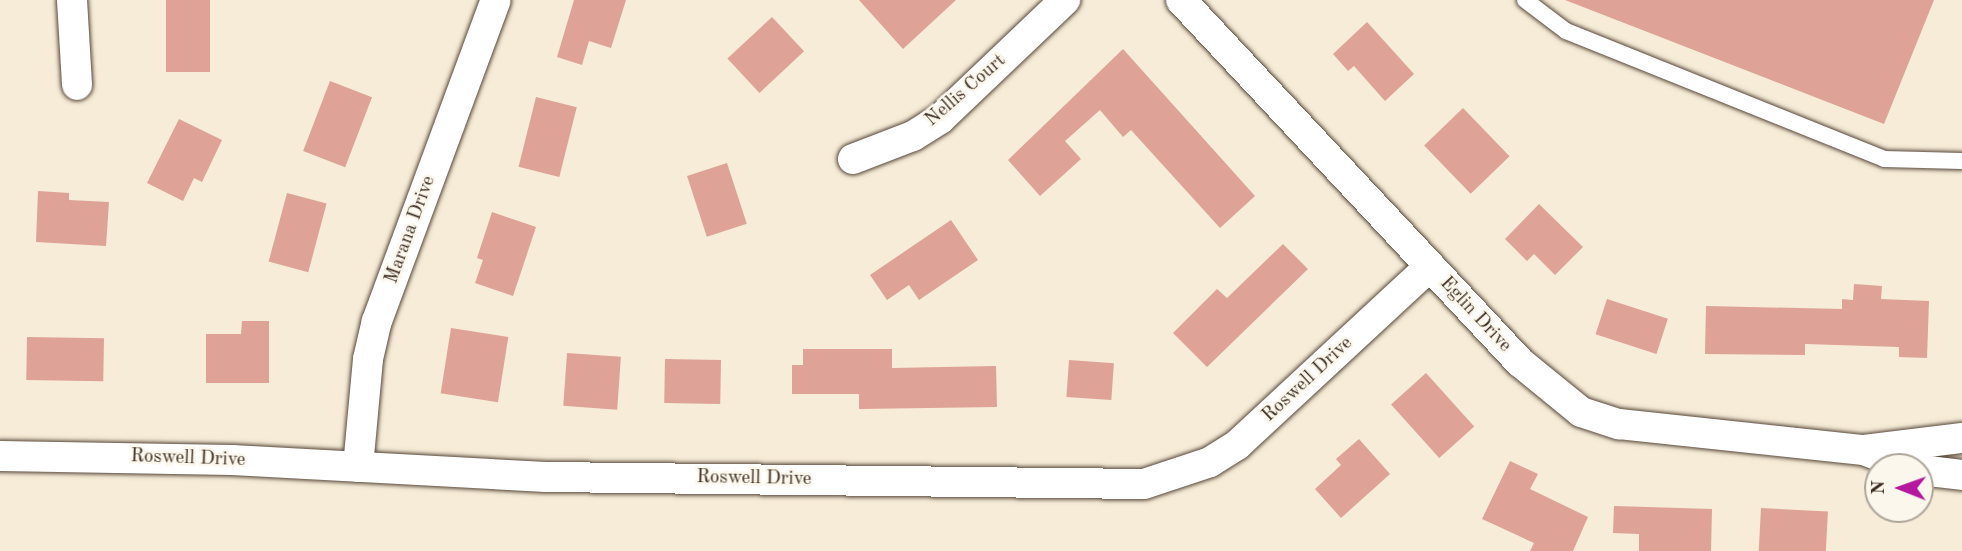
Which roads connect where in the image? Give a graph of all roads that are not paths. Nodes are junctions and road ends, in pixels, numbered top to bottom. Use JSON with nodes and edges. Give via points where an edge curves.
{"nodes":[{"id":1,"x":72,"y":0,"type":"edge"},
{"id":2,"x":496,"y":0,"type":"edge"},
{"id":3,"x":1065,"y":0,"type":"edge"},
{"id":4,"x":1181,"y":0,"type":"edge"},
{"id":5,"x":1525,"y":0,"type":"edge"},
{"id":6,"x":77,"y":85,"type":"dead end"},
{"id":7,"x":853,"y":159,"type":"dead end"},
{"id":8,"x":1962,"y":161,"type":"edge"},
{"id":9,"x":1430,"y":266,"type":"junction"},
{"id":10,"x":1962,"y":438,"type":"edge"},
{"id":11,"x":1864,"y":450,"type":"junction"},
{"id":12,"x":1872,"y":453,"type":"edge"},
{"id":13,"x":0,"y":456,"type":"edge"},
{"id":14,"x":358,"y":467,"type":"junction"},
{"id":15,"x":1934,"y":472,"type":"edge"},
{"id":16,"x":1962,"y":475,"type":"edge"}],
"edges":[{"from":1,"to":6,"type":"street"},
{"from":2,"to":14,"type":"street","name":"Marana Drive","via":[[377,321],[368,359]]},
{"from":3,"to":7,"type":"street","name":"Nellis Court","via":[[940,119]]},
{"from":4,"to":9,"type":"street","name":"Eglin Drive"},
{"from":5,"to":8,"type":"lane","via":[[1566,31],[1884,159]]},
{"from":9,"to":11,"type":"street","name":"Eglin Drive","via":[[1521,363],[1581,412],[1619,424]]},
{"from":9,"to":14,"type":"street","name":"Roswell Drive","via":[[1237,446],[1199,467],[1144,484],[546,477]]},
{"from":10,"to":11,"type":"street","name":"Eglin Drive"},
{"from":11,"to":12,"type":"street","name":"Eglin Drive"},
{"from":13,"to":14,"type":"street","name":"Roswell Drive"},
{"from":15,"to":16,"type":"street"}]}
